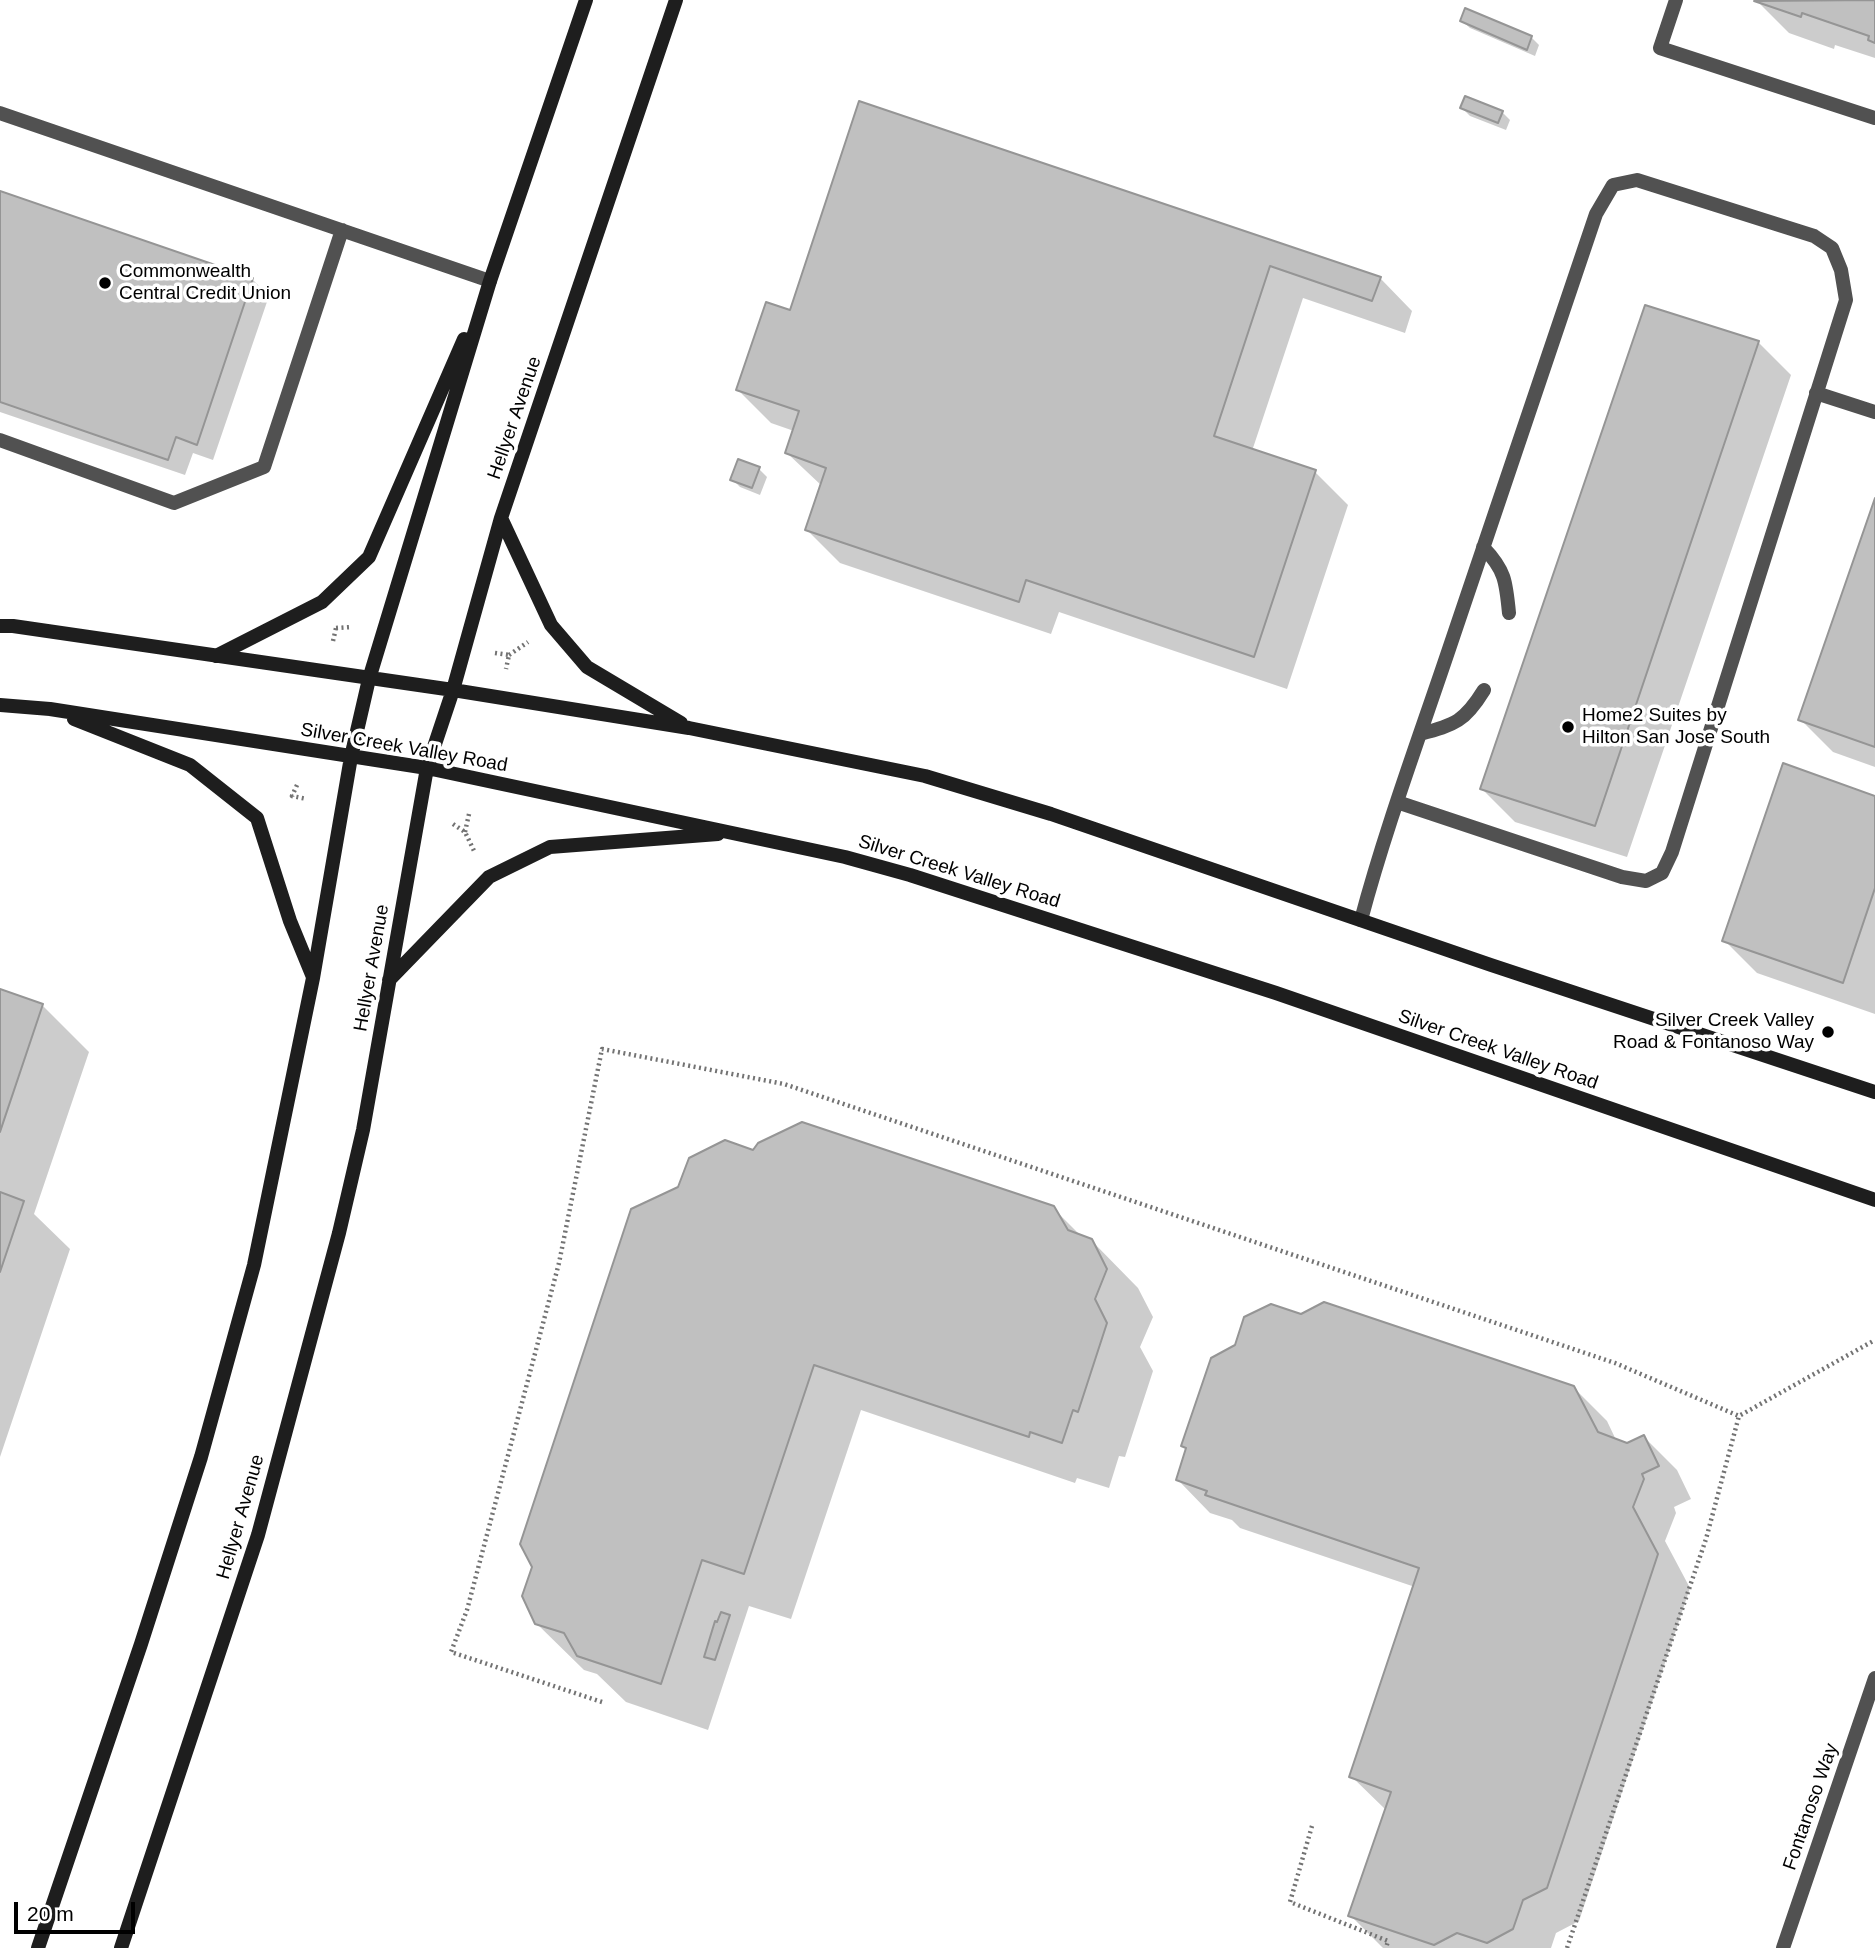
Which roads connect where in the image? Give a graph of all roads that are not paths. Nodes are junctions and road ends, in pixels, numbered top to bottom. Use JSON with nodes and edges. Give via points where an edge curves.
{"nodes":[{"id":1,"x":586,"y":0,"type":"edge"},
{"id":2,"x":676,"y":0,"type":"edge"},
{"id":3,"x":1676,"y":0,"type":"edge"},
{"id":4,"x":0,"y":113,"type":"edge"},
{"id":5,"x":1875,"y":118,"type":"edge"},
{"id":6,"x":342,"y":230,"type":"junction"},
{"id":7,"x":490,"y":281,"type":"junction"},
{"id":8,"x":1816,"y":393,"type":"junction"},
{"id":9,"x":1875,"y":412,"type":"edge"},
{"id":10,"x":0,"y":440,"type":"edge"},
{"id":11,"x":501,"y":519,"type":"junction"},
{"id":12,"x":1483,"y":547,"type":"junction"},
{"id":13,"x":1508,"y":613,"type":"dead end"},
{"id":14,"x":0,"y":626,"type":"edge"},
{"id":15,"x":216,"y":656,"type":"junction"},
{"id":16,"x":369,"y":679,"type":"junction"},
{"id":17,"x":453,"y":690,"type":"junction"},
{"id":18,"x":1484,"y":690,"type":"dead end"},
{"id":19,"x":0,"y":705,"type":"edge"},
{"id":20,"x":50,"y":709,"type":"junction"},
{"id":21,"x":688,"y":728,"type":"junction"},
{"id":22,"x":1420,"y":734,"type":"junction"},
{"id":23,"x":351,"y":757,"type":"junction"},
{"id":24,"x":427,"y":768,"type":"junction"},
{"id":25,"x":1397,"y":802,"type":"junction"},
{"id":26,"x":734,"y":832,"type":"junction"},
{"id":27,"x":1361,"y":920,"type":"junction"},
{"id":28,"x":313,"y":978,"type":"junction"},
{"id":29,"x":389,"y":980,"type":"junction"},
{"id":30,"x":1875,"y":1092,"type":"edge"},
{"id":31,"x":1875,"y":1200,"type":"edge"},
{"id":32,"x":1875,"y":1678,"type":"edge"},
{"id":33,"x":38,"y":1948,"type":"edge"},
{"id":34,"x":121,"y":1948,"type":"edge"},
{"id":35,"x":1783,"y":1948,"type":"edge"}],
"edges":[{"from":1,"to":7,"type":"main road"},
{"from":2,"to":11,"type":"main road","name":"Hellyer Avenue"},
{"from":3,"to":5,"type":"street","via":[[1660,48]]},
{"from":4,"to":6,"type":"street"},
{"from":6,"to":7,"type":"street"},
{"from":6,"to":10,"type":"street","via":[[264,467],[174,503]]},
{"from":7,"to":15,"type":"main road","via":[[369,557],[322,602]]},
{"from":7,"to":16,"type":"main road"},
{"from":8,"to":9,"type":"street"},
{"from":8,"to":12,"type":"street","via":[[1846,300],[1832,248],[1814,236],[1637,180],[1614,185],[1595,214]]},
{"from":8,"to":25,"type":"street","via":[[1662,873],[1646,881],[1622,877]]},
{"from":11,"to":17,"type":"main road","name":"Hellyer Avenue"},
{"from":11,"to":21,"type":"main road","via":[[551,625],[587,667]]},
{"from":12,"to":13,"type":"street","via":[[1498,562]]},
{"from":12,"to":22,"type":"street"},
{"from":14,"to":15,"type":"main road"},
{"from":15,"to":16,"type":"main road"},
{"from":16,"to":17,"type":"main road"},
{"from":16,"to":23,"type":"main road"},
{"from":17,"to":21,"type":"main road"},
{"from":17,"to":24,"type":"main road","name":"Hellyer Avenue"},
{"from":18,"to":22,"type":"street","via":[[1460,719]]},
{"from":19,"to":20,"type":"main road","name":"Silver Creek Valley Road"},
{"from":20,"to":23,"type":"main road","name":"Silver Creek Valley Road"},
{"from":20,"to":28,"type":"main road","via":[[190,765],[257,818]]},
{"from":21,"to":27,"type":"main road","via":[[925,776]]},
{"from":22,"to":25,"type":"street"},
{"from":23,"to":24,"type":"main road","name":"Silver Creek Valley Road"},
{"from":23,"to":28,"type":"main road"},
{"from":24,"to":26,"type":"main road","name":"Silver Creek Valley Road"},
{"from":24,"to":29,"type":"main road","name":"Hellyer Avenue"},
{"from":25,"to":27,"type":"street"},
{"from":26,"to":29,"type":"main road","via":[[550,847],[489,877]]},
{"from":26,"to":31,"type":"main road","name":"Silver Creek Valley Road","via":[[845,857],[1002,904],[1276,993]]},
{"from":27,"to":30,"type":"main road"},
{"from":28,"to":33,"type":"main road","via":[[254,1265],[201,1457]]},
{"from":29,"to":34,"type":"main road","name":"Hellyer Avenue","via":[[345,1207],[258,1535]]},
{"from":32,"to":35,"type":"street","name":"Fontanoso Way"}]}
